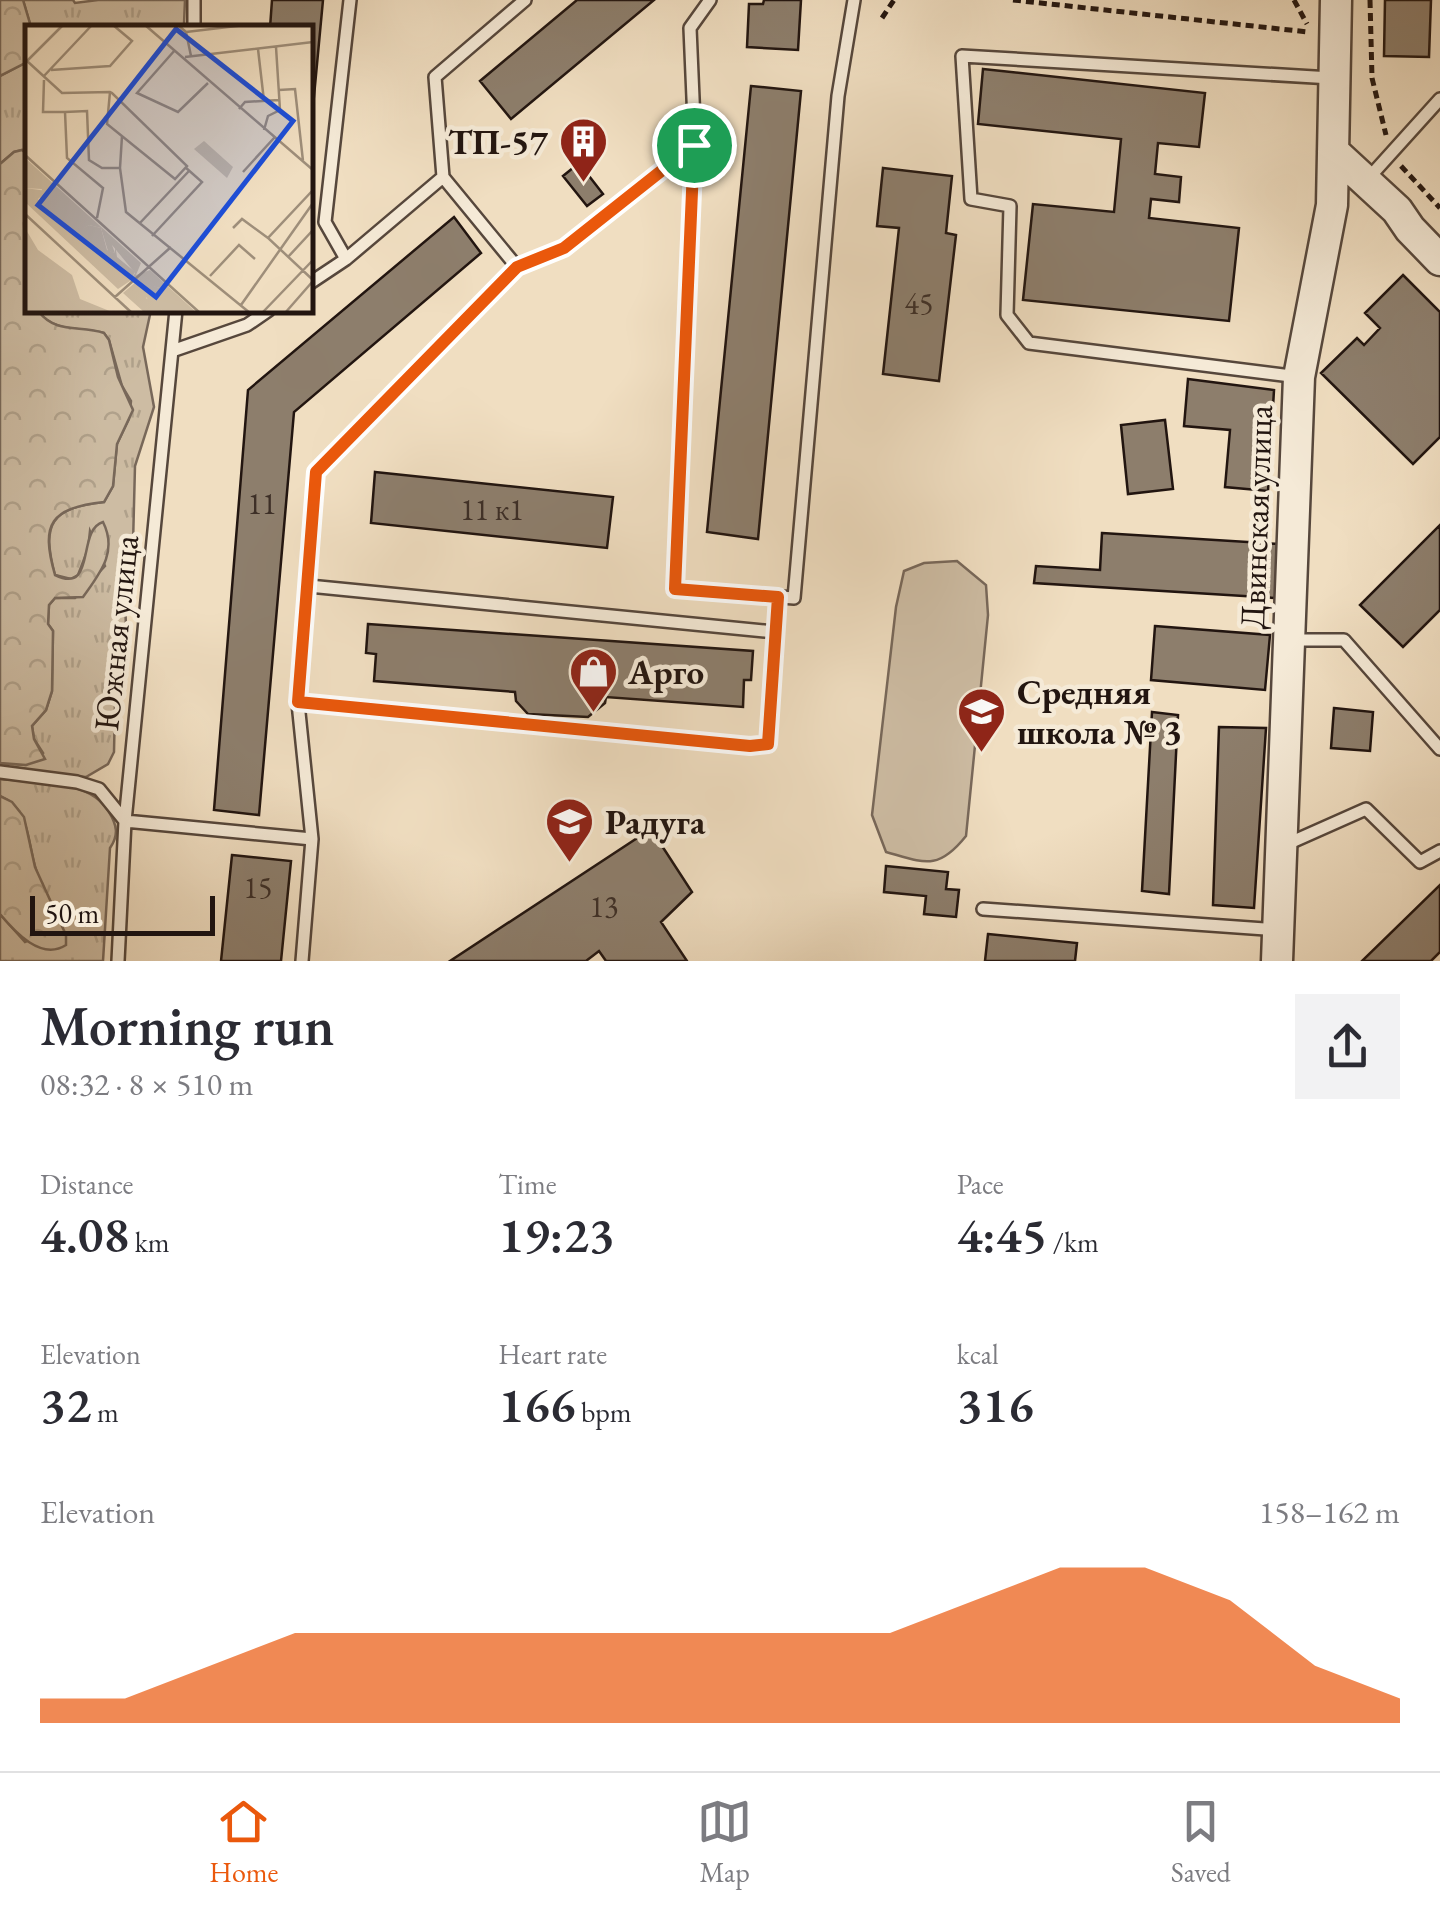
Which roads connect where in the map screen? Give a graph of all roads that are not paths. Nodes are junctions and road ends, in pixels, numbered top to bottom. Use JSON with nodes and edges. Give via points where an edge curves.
{"nodes":[{"id":1,"x":350,"y":0,"type":"edge"},
{"id":2,"x":526,"y":0,"type":"edge"},
{"id":3,"x":710,"y":0,"type":"edge"},
{"id":4,"x":854,"y":0,"type":"edge"},
{"id":5,"x":1336,"y":0,"type":"edge"},
{"id":6,"x":1334,"y":78,"type":"junction"},
{"id":7,"x":1440,"y":99,"type":"edge"},
{"id":8,"x":694,"y":145,"type":"junction"},
{"id":9,"x":1333,"y":151,"type":"junction"},
{"id":10,"x":443,"y":177,"type":"junction"},
{"id":11,"x":1366,"y":181,"type":"junction"},
{"id":12,"x":1332,"y":205,"type":"junction"},
{"id":13,"x":1397,"y":210,"type":"junction"},
{"id":14,"x":346,"y":260,"type":"junction"},
{"id":15,"x":1440,"y":260,"type":"edge"},
{"id":16,"x":517,"y":267,"type":"junction"},
{"id":17,"x":312,"y":282,"type":"edge"},
{"id":18,"x":176,"y":312,"type":"edge"},
{"id":19,"x":266,"y":312,"type":"edge"},
{"id":20,"x":172,"y":350,"type":"junction"},
{"id":21,"x":1299,"y":377,"type":"junction"},
{"id":22,"x":309,"y":586,"type":"junction"},
{"id":23,"x":778,"y":597,"type":"junction"},
{"id":24,"x":774,"y":632,"type":"junction"},
{"id":25,"x":1288,"y":640,"type":"junction"},
{"id":26,"x":298,"y":702,"type":"junction"},
{"id":27,"x":1440,"y":724,"type":"edge"},
{"id":28,"x":1428,"y":736,"type":"junction"},
{"id":29,"x":1440,"y":749,"type":"edge"},
{"id":30,"x":0,"y":772,"type":"edge"},
{"id":31,"x":125,"y":821,"type":"junction"},
{"id":32,"x":312,"y":840,"type":"junction"},
{"id":33,"x":1282,"y":847,"type":"junction"},
{"id":34,"x":1440,"y":851,"type":"edge"},
{"id":35,"x":983,"y":909,"type":"dead end"},
{"id":36,"x":1278,"y":930,"type":"junction"},
{"id":37,"x":118,"y":961,"type":"edge"},
{"id":38,"x":302,"y":961,"type":"edge"},
{"id":39,"x":1278,"y":961,"type":"edge"}],
"edges":[{"from":1,"to":14,"type":"lane","via":[[325,222]]},
{"from":2,"to":10,"type":"lane","via":[[435,78]]},
{"from":3,"to":8,"type":"lane","via":[[690,28]]},
{"from":4,"to":23,"type":"lane","via":[[838,96],[794,598]]},
{"from":5,"to":6,"type":"street","name":"Двинская улица"},
{"from":6,"to":9,"type":"street","name":"Двинская улица"},
{"from":6,"to":21,"type":"lane","via":[[962,56],[971,199],[1010,206],[1007,315],[1029,343]]},
{"from":7,"to":11,"type":"lane"},
{"from":8,"to":16,"type":"lane","via":[[564,248]]},
{"from":8,"to":23,"type":"lane","via":[[675,589]]},
{"from":9,"to":11,"type":"street"},
{"from":9,"to":12,"type":"street","name":"Двинская улица"},
{"from":10,"to":14,"type":"lane"},
{"from":10,"to":16,"type":"lane"},
{"from":11,"to":13,"type":"street"},
{"from":12,"to":13,"type":"street"},
{"from":12,"to":21,"type":"street","name":"Двинская улица"},
{"from":13,"to":15,"type":"street"},
{"from":14,"to":17,"type":"lane"},
{"from":16,"to":22,"type":"lane","via":[[316,472]]},
{"from":18,"to":20,"type":"lane","name":"Южная улица"},
{"from":19,"to":20,"type":"lane"},
{"from":20,"to":31,"type":"lane","name":"Южная улица"},
{"from":21,"to":25,"type":"street","name":"Двинская улица"},
{"from":22,"to":24,"type":"lane"},
{"from":22,"to":26,"type":"lane"},
{"from":23,"to":24,"type":"lane"},
{"from":24,"to":26,"type":"lane","via":[[768,744],[758,746]]},
{"from":25,"to":28,"type":"lane","via":[[1344,640]]},
{"from":25,"to":33,"type":"street","name":"Двинская улица"},
{"from":26,"to":32,"type":"lane"},
{"from":27,"to":28,"type":"lane"},
{"from":28,"to":29,"type":"lane"},
{"from":30,"to":31,"type":"lane","via":[[100,789]]},
{"from":31,"to":32,"type":"lane"},
{"from":31,"to":37,"type":"lane","name":"Южная улица"},
{"from":32,"to":38,"type":"lane"},
{"from":33,"to":34,"type":"lane","via":[[1366,809],[1420,862]]},
{"from":33,"to":36,"type":"street","name":"Двинская улица"},
{"from":35,"to":36,"type":"lane"},
{"from":36,"to":39,"type":"street","name":"Двинская улица"}]}
